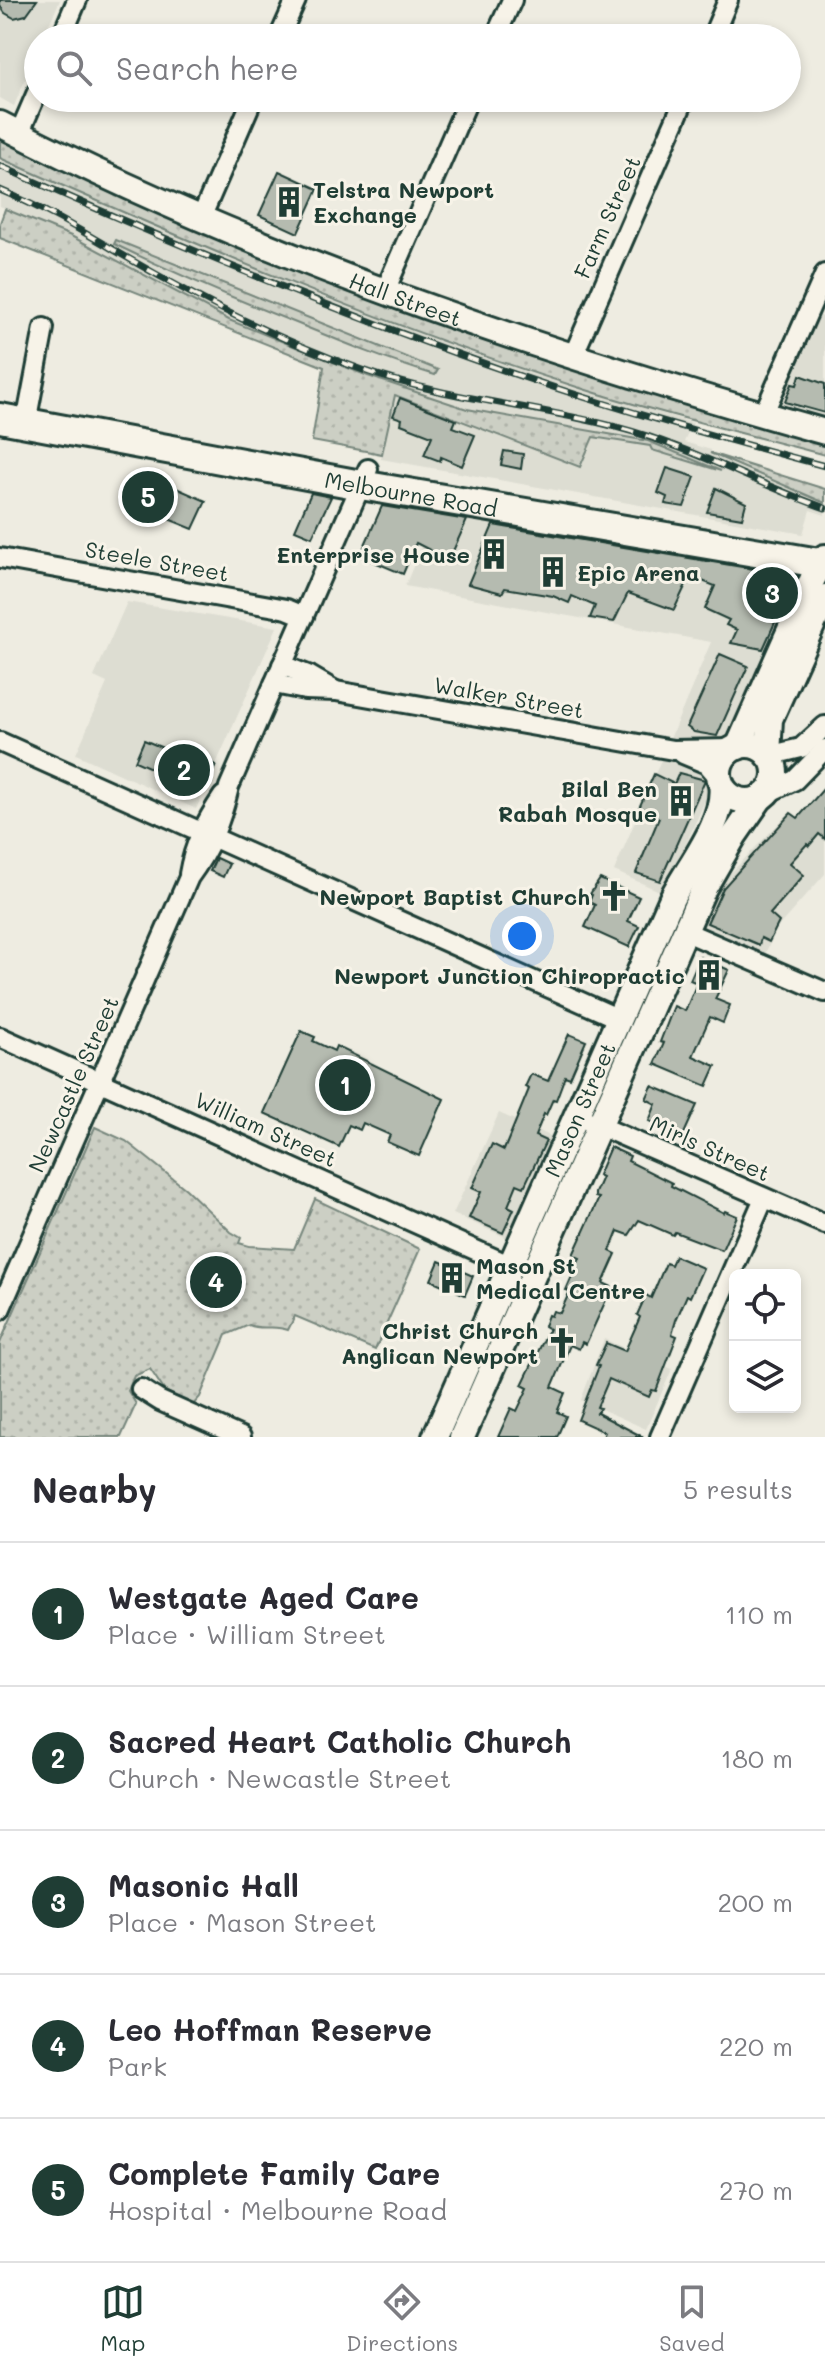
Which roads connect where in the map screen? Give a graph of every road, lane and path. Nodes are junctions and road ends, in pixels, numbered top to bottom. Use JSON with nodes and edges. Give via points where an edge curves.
{"nodes":[{"id":1,"x":77,"y":0,"type":"edge"},
{"id":2,"x":296,"y":0,"type":"edge"},
{"id":3,"x":512,"y":0,"type":"edge"},
{"id":4,"x":728,"y":0,"type":"edge"},
{"id":5,"x":67,"y":24,"type":"edge"},
{"id":6,"x":285,"y":24,"type":"edge"},
{"id":7,"x":501,"y":24,"type":"edge"},
{"id":8,"x":718,"y":24,"type":"edge"},
{"id":9,"x":24,"y":110,"type":"edge"},
{"id":10,"x":247,"y":112,"type":"edge"},
{"id":11,"x":463,"y":112,"type":"edge"},
{"id":12,"x":679,"y":112,"type":"edge"},
{"id":13,"x":10,"y":129,"type":"edge"},
{"id":14,"x":201,"y":218,"type":"junction"},
{"id":15,"x":825,"y":274,"type":"edge"},
{"id":16,"x":385,"y":291,"type":"junction"},
{"id":17,"x":44,"y":328,"type":"dead end"},
{"id":18,"x":573,"y":356,"type":"junction"},
{"id":19,"x":0,"y":403,"type":"edge"},
{"id":20,"x":763,"y":415,"type":"junction"},
{"id":21,"x":18,"y":417,"type":"edge"},
{"id":22,"x":825,"y":432,"type":"edge"},
{"id":23,"x":364,"y":477,"type":"junction"},
{"id":24,"x":824,"y":557,"type":"edge"},
{"id":25,"x":0,"y":558,"type":"edge"},
{"id":26,"x":825,"y":597,"type":"edge"},
{"id":27,"x":304,"y":616,"type":"junction"},
{"id":28,"x":819,"y":619,"type":"edge"},
{"id":29,"x":282,"y":665,"type":"junction"},
{"id":30,"x":274,"y":684,"type":"junction"},
{"id":31,"x":336,"y":691,"type":"junction"},
{"id":32,"x":825,"y":726,"type":"edge"},
{"id":33,"x":0,"y":742,"type":"edge"},
{"id":34,"x":736,"y":748,"type":"junction"},
{"id":35,"x":825,"y":749,"type":"edge"},
{"id":36,"x":673,"y":750,"type":"junction"},
{"id":37,"x":768,"y":755,"type":"junction"},
{"id":38,"x":720,"y":780,"type":"junction"},
{"id":39,"x":762,"y":796,"type":"junction"},
{"id":40,"x":207,"y":835,"type":"junction"},
{"id":41,"x":684,"y":931,"type":"junction"},
{"id":42,"x":825,"y":992,"type":"edge"},
{"id":43,"x":619,"y":1019,"type":"junction"},
{"id":44,"x":0,"y":1037,"type":"edge"},
{"id":45,"x":101,"y":1081,"type":"junction"},
{"id":46,"x":588,"y":1120,"type":"junction"},
{"id":47,"x":764,"y":1198,"type":"junction"},
{"id":48,"x":825,"y":1224,"type":"edge"},
{"id":49,"x":511,"y":1266,"type":"junction"},
{"id":50,"x":0,"y":1310,"type":"edge"},
{"id":51,"x":141,"y":1389,"type":"dead end"},
{"id":52,"x":241,"y":1437,"type":"edge"},
{"id":53,"x":435,"y":1437,"type":"edge"},
{"id":54,"x":462,"y":1437,"type":"edge"},
{"id":55,"x":660,"y":1437,"type":"edge"}],
"edges":[{"from":1,"to":5,"type":"street"},
{"from":2,"to":6,"type":"street"},
{"from":3,"to":7,"type":"street"},
{"from":4,"to":8,"type":"street"},
{"from":9,"to":13,"type":"street"},
{"from":10,"to":14,"type":"street"},
{"from":11,"to":16,"type":"street"},
{"from":12,"to":18,"type":"street","name":"Farm Street"},
{"from":13,"to":14,"type":"street","name":"Hall Street"},
{"from":14,"to":16,"type":"street","name":"Hall Street"},
{"from":15,"to":20,"type":"street"},
{"from":16,"to":18,"type":"street","name":"Hall Street"},
{"from":17,"to":21,"type":"street"},
{"from":18,"to":20,"type":"street","name":"Hall Street"},
{"from":19,"to":21,"type":"main road","name":"Melbourne Road"},
{"from":20,"to":22,"type":"street","name":"Hall Street"},
{"from":21,"to":23,"type":"main road","name":"Melbourne Road"},
{"from":23,"to":24,"type":"main road","name":"Melbourne Road"},
{"from":23,"to":27,"type":"street","name":"Newcastle Street"},
{"from":24,"to":34,"type":"street"},
{"from":25,"to":27,"type":"street","name":"Steele Street"},
{"from":26,"to":28,"type":"street"},
{"from":27,"to":29,"type":"street","name":"Newcastle Street"},
{"from":28,"to":37,"type":"street","via":[[770,719]]},
{"from":29,"to":30,"type":"street","name":"Newcastle Street"},
{"from":29,"to":31,"type":"street","name":"Walker Street"},
{"from":30,"to":31,"type":"street","name":"Walker Street"},
{"from":30,"to":40,"type":"street","name":"Newcastle Street","via":[[229,787],[209,816]]},
{"from":31,"to":36,"type":"street","name":"Walker Street"},
{"from":32,"to":37,"type":"street","via":[[801,748]]},
{"from":33,"to":40,"type":"street"},
{"from":34,"to":36,"type":"street","name":"Walker Street"},
{"from":34,"to":37,"type":"street","via":[[752,745]]},
{"from":34,"to":38,"type":"street","via":[[722,761]]},
{"from":35,"to":39,"type":"street","via":[[795,780]]},
{"from":36,"to":38,"type":"street","name":"Walker Street","via":[[707,764]]},
{"from":37,"to":39,"type":"street","via":[[774,776]]},
{"from":38,"to":39,"type":"street","via":[[735,799]]},
{"from":38,"to":43,"type":"street","name":"Mason Street","via":[[722,801],[716,818],[675,893]]},
{"from":39,"to":41,"type":"street","name":"Mason Street","via":[[716,866]]},
{"from":40,"to":43,"type":"street"},
{"from":40,"to":45,"type":"street","name":"Newcastle Street","via":[[193,851],[189,877]]},
{"from":41,"to":42,"type":"street"},
{"from":41,"to":46,"type":"street","name":"Mason Street"},
{"from":43,"to":46,"type":"street","name":"Mason Street"},
{"from":44,"to":45,"type":"street","name":"William Street"},
{"from":45,"to":49,"type":"street","name":"William Street"},
{"from":45,"to":50,"type":"street","name":"Newcastle Street"},
{"from":46,"to":47,"type":"street","name":"Mirls Street"},
{"from":46,"to":49,"type":"street","name":"Mason Street"},
{"from":46,"to":54,"type":"street","name":"Mason Street"},
{"from":47,"to":48,"type":"street","name":"Mirls Street"},
{"from":47,"to":55,"type":"street"},
{"from":49,"to":53,"type":"street","name":"Mason Street"},
{"from":51,"to":52,"type":"street"}]}
